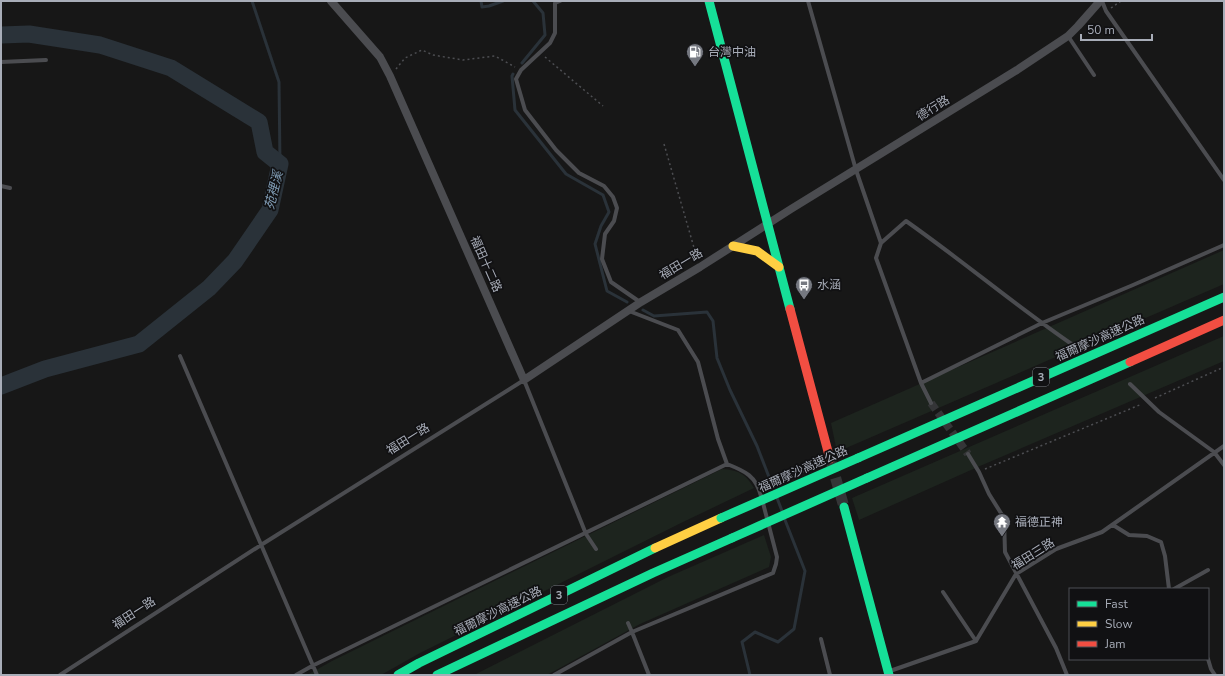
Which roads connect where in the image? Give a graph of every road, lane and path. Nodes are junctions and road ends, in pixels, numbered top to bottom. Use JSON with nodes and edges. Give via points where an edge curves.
{"nodes":[{"id":1,"x":331,"y":1,"type":"edge"},
{"id":2,"x":560,"y":1,"type":"edge"},
{"id":3,"x":709,"y":1,"type":"edge"},
{"id":4,"x":808,"y":1,"type":"edge"},
{"id":5,"x":1101,"y":1,"type":"edge"},
{"id":6,"x":1121,"y":1,"type":"edge"},
{"id":7,"x":1106,"y":11,"type":"junction"},
{"id":8,"x":1068,"y":36,"type":"junction"},
{"id":9,"x":539,"y":53,"type":"junction"},
{"id":10,"x":46,"y":60,"type":"dead end"},
{"id":11,"x":1,"y":62,"type":"edge"},
{"id":12,"x":521,"y":70,"type":"junction"},
{"id":13,"x":1094,"y":75,"type":"dead end"},
{"id":14,"x":390,"y":76,"type":"junction"},
{"id":15,"x":603,"y":106,"type":"dead end"},
{"id":16,"x":664,"y":144,"type":"dead end"},
{"id":17,"x":856,"y":170,"type":"junction"},
{"id":18,"x":1224,"y":180,"type":"edge"},
{"id":19,"x":1,"y":186,"type":"edge"},
{"id":20,"x":10,"y":188,"type":"dead end"},
{"id":21,"x":768,"y":223,"type":"junction"},
{"id":22,"x":881,"y":243,"type":"junction"},
{"id":23,"x":1224,"y":245,"type":"edge"},
{"id":24,"x":733,"y":246,"type":"junction"},
{"id":25,"x":779,"y":267,"type":"junction"},
{"id":26,"x":700,"y":268,"type":"junction"},
{"id":27,"x":1224,"y":297,"type":"edge"},
{"id":28,"x":641,"y":302,"type":"junction"},
{"id":29,"x":628,"y":311,"type":"junction"},
{"id":30,"x":1224,"y":320,"type":"edge"},
{"id":31,"x":1042,"y":323,"type":"junction"},
{"id":32,"x":1073,"y":345,"type":"dead end"},
{"id":33,"x":180,"y":356,"type":"dead end"},
{"id":34,"x":1224,"y":367,"type":"edge"},
{"id":35,"x":524,"y":380,"type":"junction"},
{"id":36,"x":920,"y":383,"type":"junction"},
{"id":37,"x":1130,"y":384,"type":"dead end"},
{"id":38,"x":1148,"y":401,"type":"junction"},
{"id":39,"x":931,"y":403,"type":"tunnel mouth"},
{"id":40,"x":1224,"y":446,"type":"edge"},
{"id":41,"x":1214,"y":452,"type":"junction"},
{"id":42,"x":968,"y":454,"type":"tunnel mouth"},
{"id":43,"x":830,"y":459,"type":"joint"},
{"id":44,"x":727,"y":464,"type":"junction"},
{"id":45,"x":1224,"y":465,"type":"edge"},
{"id":46,"x":978,"y":472,"type":"junction"},
{"id":47,"x":760,"y":489,"type":"junction"},
{"id":48,"x":844,"y":508,"type":"tunnel mouth"},
{"id":49,"x":1112,"y":525,"type":"junction"},
{"id":50,"x":586,"y":534,"type":"junction"},
{"id":51,"x":261,"y":545,"type":"junction"},
{"id":52,"x":596,"y":549,"type":"dead end"},
{"id":53,"x":1208,"y":570,"type":"dead end"},
{"id":54,"x":1016,"y":574,"type":"junction"},
{"id":55,"x":1169,"y":588,"type":"edge"},
{"id":56,"x":1176,"y":588,"type":"edge"},
{"id":57,"x":943,"y":592,"type":"dead end"},
{"id":58,"x":628,"y":623,"type":"dead end"},
{"id":59,"x":632,"y":632,"type":"junction"},
{"id":60,"x":821,"y":639,"type":"dead end"},
{"id":61,"x":976,"y":641,"type":"junction"},
{"id":62,"x":1208,"y":660,"type":"edge"},
{"id":63,"x":312,"y":666,"type":"junction"},
{"id":64,"x":889,"y":673,"type":"edge"},
{"id":65,"x":60,"y":675,"type":"edge"},
{"id":66,"x":296,"y":675,"type":"edge"},
{"id":67,"x":317,"y":675,"type":"edge"},
{"id":68,"x":398,"y":675,"type":"edge"},
{"id":69,"x":437,"y":675,"type":"edge"},
{"id":70,"x":554,"y":675,"type":"edge"},
{"id":71,"x":649,"y":675,"type":"edge"},
{"id":72,"x":830,"y":675,"type":"edge"},
{"id":73,"x":1067,"y":675,"type":"edge"},
{"id":74,"x":1216,"y":675,"type":"edge"}],
"edges":[{"from":1,"to":14,"type":"street","name":"福田十二路","via":[[380,57]]},
{"from":2,"to":9,"type":"lane","via":[[555,4],[555,33]]},
{"from":3,"to":21,"type":"main road"},
{"from":4,"to":17,"type":"lane"},
{"from":5,"to":7,"type":"lane"},
{"from":5,"to":8,"type":"street","name":"德行路"},
{"from":6,"to":7,"type":"path"},
{"from":7,"to":18,"type":"lane"},
{"from":8,"to":13,"type":"lane"},
{"from":8,"to":17,"type":"street","name":"德行路"},
{"from":9,"to":12,"type":"lane"},
{"from":9,"to":15,"type":"path"},
{"from":10,"to":11,"type":"lane"},
{"from":12,"to":14,"type":"path","via":[[495,56],[463,60],[432,55],[422,50],[405,58]]},
{"from":12,"to":28,"type":"lane","via":[[516,80],[525,110],[556,150],[579,173],[604,186],[613,197],[617,208],[614,221],[605,234],[602,259],[611,282]]},
{"from":14,"to":35,"type":"street","name":"福田十二路"},
{"from":16,"to":26,"type":"path"},
{"from":17,"to":21,"type":"street","name":"德行路"},
{"from":17,"to":22,"type":"lane"},
{"from":19,"to":20,"type":"lane"},
{"from":21,"to":24,"type":"street","name":"福田一路"},
{"from":21,"to":25,"type":"main road"},
{"from":22,"to":31,"type":"lane","via":[[906,221]]},
{"from":22,"to":36,"type":"lane","via":[[876,258]]},
{"from":23,"to":31,"type":"lane"},
{"from":24,"to":25,"type":"main road","via":[[756,251]]},
{"from":24,"to":26,"type":"street","name":"福田一路"},
{"from":25,"to":43,"type":"main road"},
{"from":26,"to":28,"type":"street","name":"福田一路"},
{"from":27,"to":68,"type":"main road","name":"福爾摩沙高速公路","number":"3","bridge":true,"via":[[662,544]]},
{"from":28,"to":29,"type":"street","name":"福田一路"},
{"from":29,"to":35,"type":"street","name":"福田一路"},
{"from":29,"to":44,"type":"lane","via":[[678,330],[698,362]]},
{"from":30,"to":69,"type":"main road","number":"3","bridge":true,"via":[[653,573]]},
{"from":31,"to":32,"type":"lane"},
{"from":31,"to":36,"type":"lane"},
{"from":33,"to":51,"type":"lane"},
{"from":34,"to":38,"type":"path"},
{"from":35,"to":50,"type":"lane","name":"福田十二路"},
{"from":35,"to":51,"type":"lane","name":"福田一路"},
{"from":36,"to":39,"type":"lane"},
{"from":37,"to":38,"type":"lane"},
{"from":38,"to":41,"type":"lane"},
{"from":38,"to":46,"type":"path"},
{"from":40,"to":41,"type":"lane","name":"福田三路"},
{"from":41,"to":45,"type":"lane"},
{"from":41,"to":49,"type":"lane","name":"福田三路"},
{"from":42,"to":46,"type":"lane"},
{"from":43,"to":47,"type":"lane"},
{"from":44,"to":47,"type":"lane","via":[[745,471]]},
{"from":44,"to":50,"type":"lane"},
{"from":46,"to":54,"type":"lane","via":[[1004,518],[1005,552]]},
{"from":47,"to":59,"type":"lane","via":[[777,557],[773,573]]},
{"from":48,"to":64,"type":"main road"},
{"from":49,"to":54,"type":"lane","name":"福田三路","via":[[1102,532],[1056,549]]},
{"from":49,"to":55,"type":"lane","via":[[1129,535],[1147,536],[1161,542]]},
{"from":50,"to":52,"type":"lane","name":"福田十二路"},
{"from":50,"to":63,"type":"lane"},
{"from":51,"to":63,"type":"lane"},
{"from":51,"to":65,"type":"lane","name":"福田一路"},
{"from":53,"to":56,"type":"lane"},
{"from":54,"to":61,"type":"lane","name":"福田三路"},
{"from":54,"to":73,"type":"lane","via":[[1056,648]]},
{"from":57,"to":61,"type":"lane"},
{"from":58,"to":59,"type":"lane"},
{"from":59,"to":70,"type":"lane"},
{"from":59,"to":71,"type":"lane"},
{"from":60,"to":72,"type":"lane"},
{"from":61,"to":64,"type":"lane"},
{"from":62,"to":74,"type":"lane"},
{"from":63,"to":66,"type":"lane"},
{"from":63,"to":67,"type":"lane"}]}
